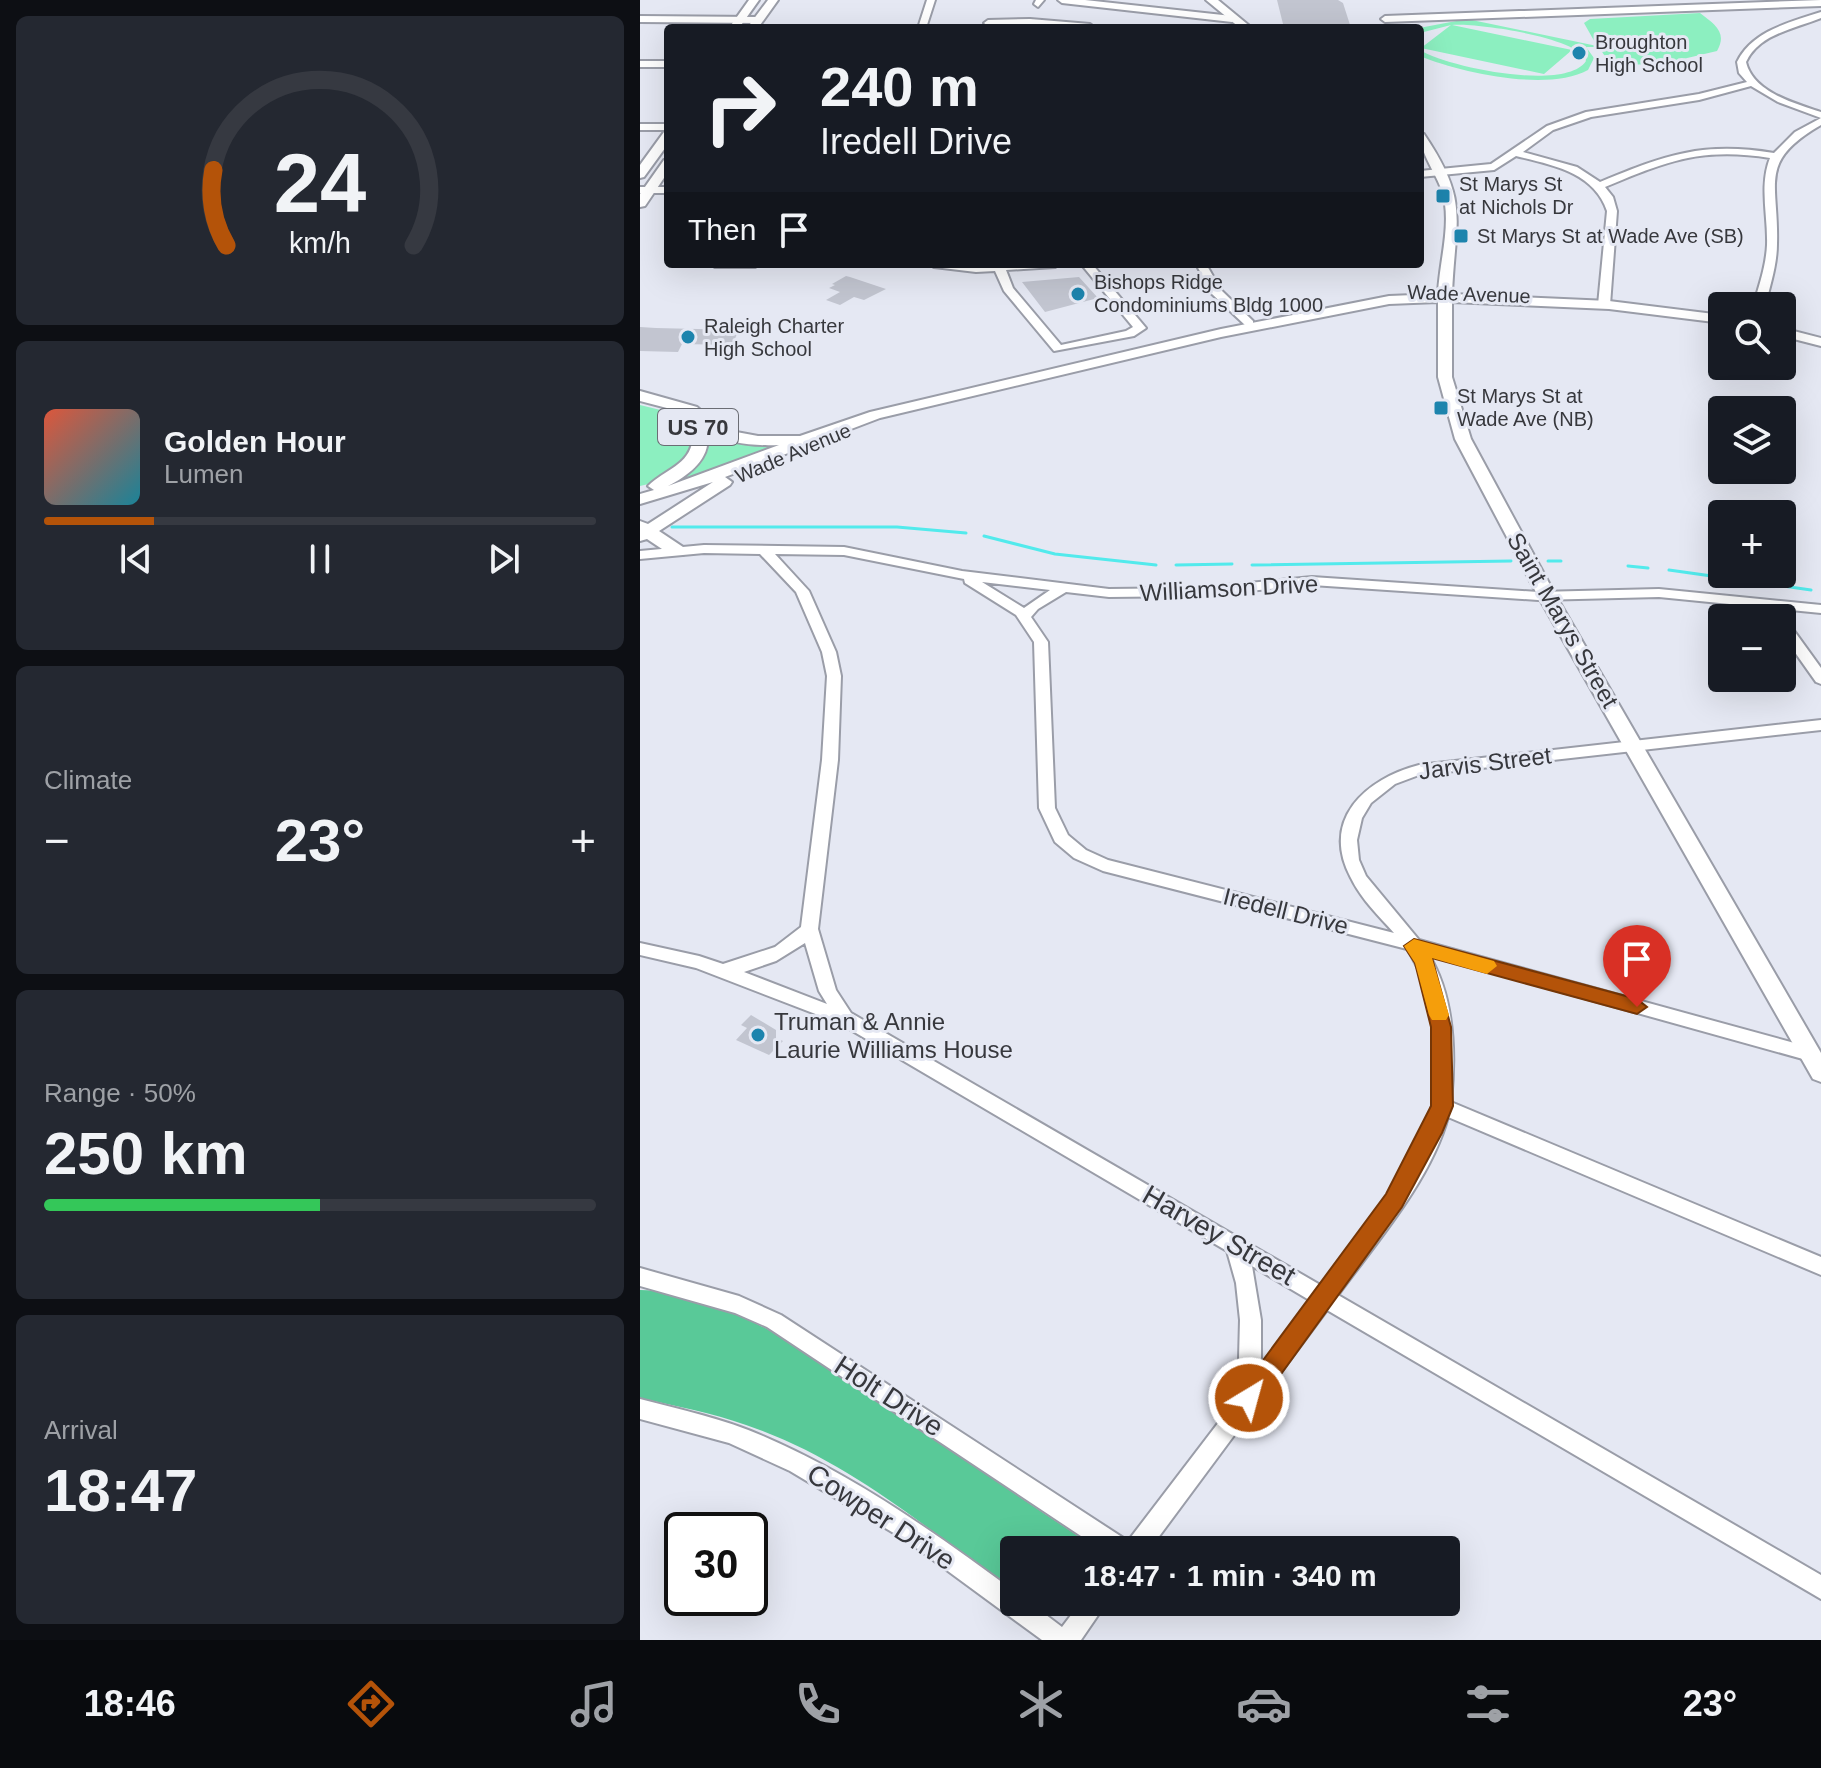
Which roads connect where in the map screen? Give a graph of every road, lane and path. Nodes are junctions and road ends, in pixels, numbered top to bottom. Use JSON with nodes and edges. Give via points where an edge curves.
{"nodes":[{"id":1,"x":754,"y":0,"type":"edge"},
{"id":2,"x":773,"y":0,"type":"edge"},
{"id":3,"x":931,"y":0,"type":"edge"},
{"id":4,"x":1062,"y":0,"type":"edge"},
{"id":5,"x":1211,"y":0,"type":"edge"},
{"id":6,"x":1761,"y":0,"type":"edge"},
{"id":7,"x":1819,"y":2,"type":"edge"},
{"id":8,"x":1772,"y":4,"type":"junction"},
{"id":9,"x":1110,"y":6,"type":"junction"},
{"id":10,"x":1819,"y":17,"type":"edge"},
{"id":11,"x":640,"y":19,"type":"edge"},
{"id":12,"x":1232,"y":19,"type":"junction"},
{"id":13,"x":1385,"y":19,"type":"dead end"},
{"id":14,"x":988,"y":23,"type":"dead end"},
{"id":15,"x":736,"y":24,"type":"edge"},
{"id":16,"x":754,"y":24,"type":"edge"},
{"id":17,"x":923,"y":24,"type":"edge"},
{"id":18,"x":1050,"y":24,"type":"edge"},
{"id":19,"x":1094,"y":24,"type":"edge"},
{"id":20,"x":1240,"y":24,"type":"edge"},
{"id":21,"x":640,"y":64,"type":"edge"},
{"id":22,"x":664,"y":64,"type":"edge"},
{"id":23,"x":1754,"y":83,"type":"junction"},
{"id":24,"x":1821,"y":115,"type":"edge"},
{"id":25,"x":1821,"y":121,"type":"edge"},
{"id":26,"x":640,"y":127,"type":"edge"},
{"id":27,"x":664,"y":127,"type":"edge"},
{"id":28,"x":664,"y":141,"type":"edge"},
{"id":29,"x":1424,"y":143,"type":"edge"},
{"id":30,"x":1516,"y":153,"type":"junction"},
{"id":31,"x":1775,"y":156,"type":"junction"},
{"id":32,"x":664,"y":168,"type":"edge"},
{"id":33,"x":640,"y":174,"type":"edge"},
{"id":34,"x":1424,"y":174,"type":"edge"},
{"id":35,"x":1443,"y":174,"type":"junction"},
{"id":36,"x":1599,"y":186,"type":"junction"},
{"id":37,"x":644,"y":190,"type":"edge"},
{"id":38,"x":640,"y":203,"type":"edge"},
{"id":39,"x":987,"y":268,"type":"edge"},
{"id":40,"x":1011,"y":268,"type":"edge"},
{"id":41,"x":1089,"y":268,"type":"edge"},
{"id":42,"x":1203,"y":268,"type":"edge"},
{"id":43,"x":1000,"y":269,"type":"junction"},
{"id":44,"x":1762,"y":292,"type":"edge"},
{"id":45,"x":1446,"y":294,"type":"junction"},
{"id":46,"x":1604,"y":303,"type":"junction"},
{"id":47,"x":1708,"y":315,"type":"edge"},
{"id":48,"x":1249,"y":323,"type":"junction"},
{"id":49,"x":1221,"y":333,"type":"junction"},
{"id":50,"x":1796,"y":334,"type":"edge"},
{"id":51,"x":1821,"y":341,"type":"edge"},
{"id":52,"x":640,"y":399,"type":"edge"},
{"id":53,"x":945,"y":400,"type":"junction"},
{"id":54,"x":806,"y":438,"type":"junction"},
{"id":55,"x":728,"y":480,"type":"junction"},
{"id":56,"x":640,"y":492,"type":"edge"},
{"id":57,"x":640,"y":499,"type":"edge"},
{"id":58,"x":640,"y":505,"type":"edge"},
{"id":59,"x":643,"y":531,"type":"edge"},
{"id":60,"x":763,"y":549,"type":"junction"},
{"id":61,"x":677,"y":551,"type":"junction"},
{"id":62,"x":640,"y":555,"type":"edge"},
{"id":63,"x":962,"y":575,"type":"junction"},
{"id":64,"x":1060,"y":590,"type":"junction"},
{"id":65,"x":1547,"y":596,"type":"junction"},
{"id":66,"x":1768,"y":604,"type":"edge"},
{"id":67,"x":1796,"y":607,"type":"edge"},
{"id":68,"x":1821,"y":609,"type":"edge"},
{"id":69,"x":1024,"y":617,"type":"junction"},
{"id":70,"x":1796,"y":644,"type":"edge"},
{"id":71,"x":1821,"y":679,"type":"edge"},
{"id":72,"x":1821,"y":725,"type":"edge"},
{"id":73,"x":1635,"y":745,"type":"junction"},
{"id":74,"x":809,"y":929,"type":"junction"},
{"id":75,"x":1414,"y":946,"type":"junction"},
{"id":76,"x":640,"y":949,"type":"edge"},
{"id":77,"x":723,"y":971,"type":"junction"},
{"id":78,"x":845,"y":1018,"type":"junction"},
{"id":79,"x":1810,"y":1054,"type":"junction"},
{"id":80,"x":1821,"y":1073,"type":"edge"},
{"id":81,"x":1442,"y":1106,"type":"junction"},
{"id":82,"x":1235,"y":1245,"type":"junction"},
{"id":83,"x":1821,"y":1266,"type":"edge"},
{"id":84,"x":640,"y":1277,"type":"edge"},
{"id":85,"x":1325,"y":1297,"type":"junction"},
{"id":86,"x":1249,"y":1398,"type":"junction"},
{"id":87,"x":640,"y":1409,"type":"edge"},
{"id":88,"x":1101,"y":1536,"type":"edge"},
{"id":89,"x":1146,"y":1536,"type":"edge"},
{"id":90,"x":1821,"y":1588,"type":"edge"},
{"id":91,"x":1084,"y":1616,"type":"edge"},
{"id":92,"x":1064,"y":1640,"type":"edge"}],
"edges":[{"from":1,"to":15,"type":"main road"},
{"from":2,"to":16,"type":"main road"},
{"from":3,"to":17,"type":"street"},
{"from":4,"to":9,"type":"street"},
{"from":5,"to":12,"type":"main road"},
{"from":6,"to":8,"type":"street"},
{"from":7,"to":8,"type":"street"},
{"from":8,"to":10,"type":"street"},
{"from":8,"to":13,"type":"street"},
{"from":9,"to":12,"type":"street"},
{"from":9,"to":19,"type":"street"},
{"from":10,"to":23,"type":"street","via":[[1748,49],[1743,66]]},
{"from":11,"to":15,"type":"street"},
{"from":12,"to":20,"type":"main road"},
{"from":14,"to":18,"type":"street"},
{"from":15,"to":16,"type":"street"},
{"from":21,"to":22,"type":"street"},
{"from":23,"to":24,"type":"street","via":[[1783,102]]},
{"from":23,"to":30,"type":"street","via":[[1589,114],[1550,128]]},
{"from":25,"to":31,"type":"street","via":[[1793,137]]},
{"from":26,"to":27,"type":"street"},
{"from":28,"to":33,"type":"main road"},
{"from":29,"to":35,"type":"main road","name":"Saint Marys Street"},
{"from":30,"to":35,"type":"street","via":[[1489,168]]},
{"from":30,"to":36,"type":"street","via":[[1569,168]]},
{"from":31,"to":36,"type":"street","via":[[1721,149],[1681,152]]},
{"from":31,"to":44,"type":"street","via":[[1768,183],[1771,257]]},
{"from":32,"to":37,"type":"main road"},
{"from":34,"to":35,"type":"street"},
{"from":35,"to":45,"type":"main road","name":"Saint Marys Street","via":[[1453,222]]},
{"from":36,"to":46,"type":"street","via":[[1612,211]]},
{"from":37,"to":38,"type":"main road"},
{"from":39,"to":43,"type":"street"},
{"from":40,"to":43,"type":"street"},
{"from":41,"to":43,"type":"street","via":[[1140,328],[1058,349],[1008,289]]},
{"from":42,"to":48,"type":"street","via":[[1216,292]]},
{"from":45,"to":46,"type":"main road","name":"Wade Avenue"},
{"from":45,"to":48,"type":"main road","name":"Wade Avenue","via":[[1374,294]]},
{"from":45,"to":49,"type":"main road","name":"Wade Avenue"},
{"from":45,"to":65,"type":"main road","name":"Saint Marys Street","via":[[1445,377],[1454,416]]},
{"from":46,"to":47,"type":"main road","name":"Wade Avenue"},
{"from":48,"to":49,"type":"main road","name":"Wade Avenue"},
{"from":49,"to":53,"type":"main road","name":"Wade Avenue"},
{"from":50,"to":51,"type":"main road"},
{"from":52,"to":54,"type":"main road","via":[[692,410],[727,435],[758,441]]},
{"from":52,"to":56,"type":"main road","number":"US 70","via":[[682,413],[702,437],[687,468]]},
{"from":53,"to":54,"type":"main road","name":"Wade Avenue"},
{"from":53,"to":55,"type":"main road","name":"Wade Avenue","via":[[840,431]]},
{"from":54,"to":57,"type":"main road","name":"Wade Avenue","via":[[724,475]]},
{"from":55,"to":58,"type":"main road","name":"Wade Avenue"},
{"from":55,"to":59,"type":"main road"},
{"from":59,"to":61,"type":"main road"},
{"from":60,"to":61,"type":"street","name":"Williamson Drive"},
{"from":60,"to":63,"type":"street","name":"Williamson Drive","via":[[875,555]]},
{"from":60,"to":74,"type":"street","via":[[802,591],[834,676],[830,760]]},
{"from":61,"to":62,"type":"street","name":"Williamson Drive"},
{"from":63,"to":64,"type":"street","name":"Williamson Drive"},
{"from":63,"to":69,"type":"street","name":"Iredell Drive"},
{"from":64,"to":65,"type":"street","name":"Williamson Drive","via":[[1164,594],[1312,581]]},
{"from":64,"to":69,"type":"street"},
{"from":65,"to":66,"type":"street","name":"Williamson Drive","via":[[1639,592]]},
{"from":65,"to":73,"type":"main road","name":"Saint Marys Street"},
{"from":67,"to":68,"type":"street","name":"Williamson Drive"},
{"from":69,"to":75,"type":"street","name":"Iredell Drive","via":[[1041,642],[1047,808],[1061,838],[1103,865]]},
{"from":70,"to":71,"type":"street"},
{"from":72,"to":73,"type":"street","name":"Jarvis Street"},
{"from":73,"to":75,"type":"street","name":"Jarvis Street","via":[[1419,770],[1377,788],[1359,806],[1347,840],[1353,870]]},
{"from":73,"to":79,"type":"main road","name":"Saint Marys Street"},
{"from":74,"to":77,"type":"street","via":[[778,954]]},
{"from":74,"to":78,"type":"street","via":[[828,991]]},
{"from":75,"to":79,"type":"street","name":"Iredell Drive"},
{"from":75,"to":81,"type":"street","name":"Jarvis Street","via":[[1429,976],[1441,1027]]},
{"from":76,"to":77,"type":"street","name":"Harvey Street"},
{"from":77,"to":78,"type":"street","name":"Harvey Street"},
{"from":78,"to":82,"type":"street","name":"Harvey Street"},
{"from":79,"to":80,"type":"main road","name":"Saint Marys Street"},
{"from":81,"to":83,"type":"street"},
{"from":81,"to":85,"type":"street","name":"Jarvis Street","via":[[1394,1201]]},
{"from":82,"to":85,"type":"street","name":"Harvey Street"},
{"from":82,"to":86,"type":"street","via":[[1249,1285]]},
{"from":84,"to":88,"type":"street","name":"Holt Drive","via":[[739,1305],[774,1321]]},
{"from":85,"to":86,"type":"street","name":"Jarvis Street"},
{"from":85,"to":90,"type":"street","name":"Harvey Street"},
{"from":86,"to":89,"type":"street","name":"Jarvis Street"},
{"from":87,"to":92,"type":"street","name":"Cowper Drive","via":[[726,1433],[823,1475],[879,1508]]},
{"from":91,"to":92,"type":"street"}]}
